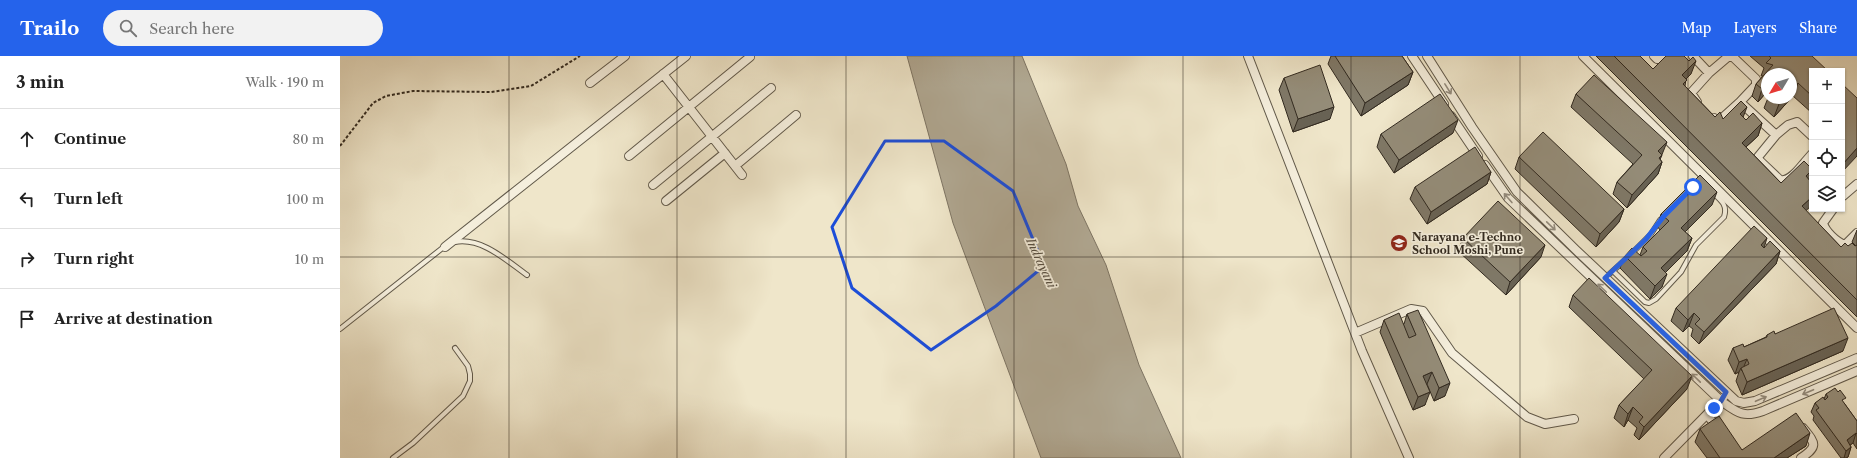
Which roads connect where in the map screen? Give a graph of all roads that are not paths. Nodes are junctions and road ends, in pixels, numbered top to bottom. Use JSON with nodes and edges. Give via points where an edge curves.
{"nodes":[{"id":1,"x":625,"y":56,"type":"edge"},
{"id":2,"x":1248,"y":56,"type":"edge"},
{"id":3,"x":1412,"y":56,"type":"edge"},
{"id":4,"x":1427,"y":56,"type":"edge"},
{"id":5,"x":1583,"y":56,"type":"edge"},
{"id":6,"x":1654,"y":56,"type":"edge"},
{"id":7,"x":1665,"y":56,"type":"edge"},
{"id":8,"x":1693,"y":56,"type":"edge"},
{"id":9,"x":1729,"y":56,"type":"edge"},
{"id":10,"x":1732,"y":56,"type":"edge"},
{"id":11,"x":683,"y":57,"type":"edge"},
{"id":12,"x":750,"y":57,"type":"dead end"},
{"id":13,"x":1709,"y":73,"type":"junction"},
{"id":14,"x":663,"y":74,"type":"junction"},
{"id":15,"x":590,"y":83,"type":"dead end"},
{"id":16,"x":770,"y":88,"type":"dead end"},
{"id":17,"x":1740,"y":102,"type":"junction"},
{"id":18,"x":689,"y":107,"type":"junction"},
{"id":19,"x":796,"y":115,"type":"dead end"},
{"id":20,"x":1809,"y":133,"type":"edge"},
{"id":21,"x":1776,"y":135,"type":"junction"},
{"id":22,"x":712,"y":136,"type":"junction"},
{"id":23,"x":725,"y":153,"type":"junction"},
{"id":24,"x":629,"y":156,"type":"dead end"},
{"id":25,"x":1809,"y":157,"type":"edge"},
{"id":26,"x":1805,"y":162,"type":"junction"},
{"id":27,"x":1809,"y":165,"type":"edge"},
{"id":28,"x":735,"y":166,"type":"junction"},
{"id":29,"x":1499,"y":166,"type":"junction"},
{"id":30,"x":1489,"y":172,"type":"junction"},
{"id":31,"x":742,"y":175,"type":"dead end"},
{"id":32,"x":1857,"y":184,"type":"edge"},
{"id":33,"x":653,"y":185,"type":"dead end"},
{"id":34,"x":1709,"y":189,"type":"edge"},
{"id":35,"x":1845,"y":194,"type":"edge"},
{"id":36,"x":666,"y":201,"type":"dead end"},
{"id":37,"x":1831,"y":212,"type":"edge"},
{"id":38,"x":1664,"y":216,"type":"edge"},
{"id":39,"x":1857,"y":233,"type":"edge"},
{"id":40,"x":445,"y":247,"type":"junction"},
{"id":41,"x":1576,"y":250,"type":"junction"},
{"id":42,"x":1570,"y":258,"type":"junction"},
{"id":43,"x":1613,"y":271,"type":"junction"},
{"id":44,"x":527,"y":275,"type":"dead end"},
{"id":45,"x":1605,"y":278,"type":"junction"},
{"id":46,"x":1857,"y":328,"type":"edge"},
{"id":47,"x":340,"y":329,"type":"edge"},
{"id":48,"x":1355,"y":333,"type":"junction"},
{"id":49,"x":455,"y":348,"type":"dead end"},
{"id":50,"x":1857,"y":358,"type":"edge"},
{"id":51,"x":1857,"y":371,"type":"edge"},
{"id":52,"x":1822,"y":373,"type":"junction"},
{"id":53,"x":1830,"y":383,"type":"junction"},
{"id":54,"x":1726,"y":392,"type":"junction"},
{"id":55,"x":1721,"y":401,"type":"junction"},
{"id":56,"x":1707,"y":414,"type":"junction"},
{"id":57,"x":1574,"y":419,"type":"dead end"},
{"id":58,"x":1798,"y":422,"type":"edge"},
{"id":59,"x":1726,"y":438,"type":"edge"},
{"id":60,"x":394,"y":458,"type":"edge"},
{"id":61,"x":1410,"y":458,"type":"edge"},
{"id":62,"x":1664,"y":458,"type":"edge"},
{"id":63,"x":1801,"y":458,"type":"edge"}],
"edges":[{"from":1,"to":15,"type":"street"},
{"from":2,"to":48,"type":"street"},
{"from":3,"to":30,"type":"street"},
{"from":4,"to":29,"type":"street","one_way":true},
{"from":5,"to":46,"type":"street"},
{"from":6,"to":7,"type":"street","via":[[1662,59]]},
{"from":8,"to":13,"type":"street"},
{"from":9,"to":13,"type":"street"},
{"from":10,"to":17,"type":"street","via":[[1757,82]]},
{"from":11,"to":14,"type":"street"},
{"from":12,"to":18,"type":"street"},
{"from":13,"to":17,"type":"street","via":[[1691,94],[1707,112],[1719,121]]},
{"from":14,"to":18,"type":"street"},
{"from":14,"to":40,"type":"street"},
{"from":16,"to":22,"type":"street"},
{"from":17,"to":21,"type":"street"},
{"from":18,"to":22,"type":"street"},
{"from":18,"to":24,"type":"street"},
{"from":19,"to":28,"type":"street"},
{"from":20,"to":21,"type":"street","via":[[1797,122],[1788,125]]},
{"from":21,"to":26,"type":"street","via":[[1758,157],[1780,180],[1789,178]]},
{"from":22,"to":23,"type":"street"},
{"from":22,"to":33,"type":"street"},
{"from":23,"to":28,"type":"street"},
{"from":23,"to":36,"type":"street"},
{"from":25,"to":26,"type":"street"},
{"from":26,"to":27,"type":"street"},
{"from":28,"to":31,"type":"street"},
{"from":29,"to":30,"type":"street"},
{"from":29,"to":41,"type":"street","one_way":true,"via":[[1517,192]]},
{"from":42,"to":30,"type":"street","one_way":true,"via":[[1508,198]]},
{"from":32,"to":35,"type":"street"},
{"from":34,"to":43,"type":"lane","via":[[1725,204],[1724,217],[1696,245],[1681,272],[1656,299],[1649,303],[1645,302]]},
{"from":37,"to":39,"type":"street","via":[[1823,223],[1824,228],[1841,244],[1845,245]]},
{"from":38,"to":43,"type":"lane","via":[[1646,239]]},
{"from":40,"to":44,"type":"lane","via":[[462,241],[474,242],[494,251]]},
{"from":40,"to":47,"type":"lane"},
{"from":41,"to":42,"type":"street"},
{"from":41,"to":45,"type":"street"},
{"from":55,"to":42,"type":"street","one_way":true},
{"from":43,"to":45,"type":"lane"},
{"from":45,"to":54,"type":"street"},
{"from":48,"to":57,"type":"street","via":[[1411,309],[1423,311],[1452,353],[1527,417],[1545,424]]},
{"from":48,"to":61,"type":"street"},
{"from":49,"to":60,"type":"lane","via":[[468,366],[470,374],[470,381],[463,396]]},
{"from":50,"to":52,"type":"street"},
{"from":51,"to":53,"type":"street"},
{"from":52,"to":53,"type":"street"},
{"from":54,"to":52,"type":"street","one_way":true,"via":[[1744,403],[1755,401]]},
{"from":53,"to":55,"type":"street","one_way":true,"via":[[1752,415],[1739,414]]},
{"from":54,"to":55,"type":"street"},
{"from":55,"to":56,"type":"street"},
{"from":56,"to":59,"type":"street"},
{"from":56,"to":62,"type":"street"},
{"from":58,"to":63,"type":"street","via":[[1814,444],[1812,450]]}]}
